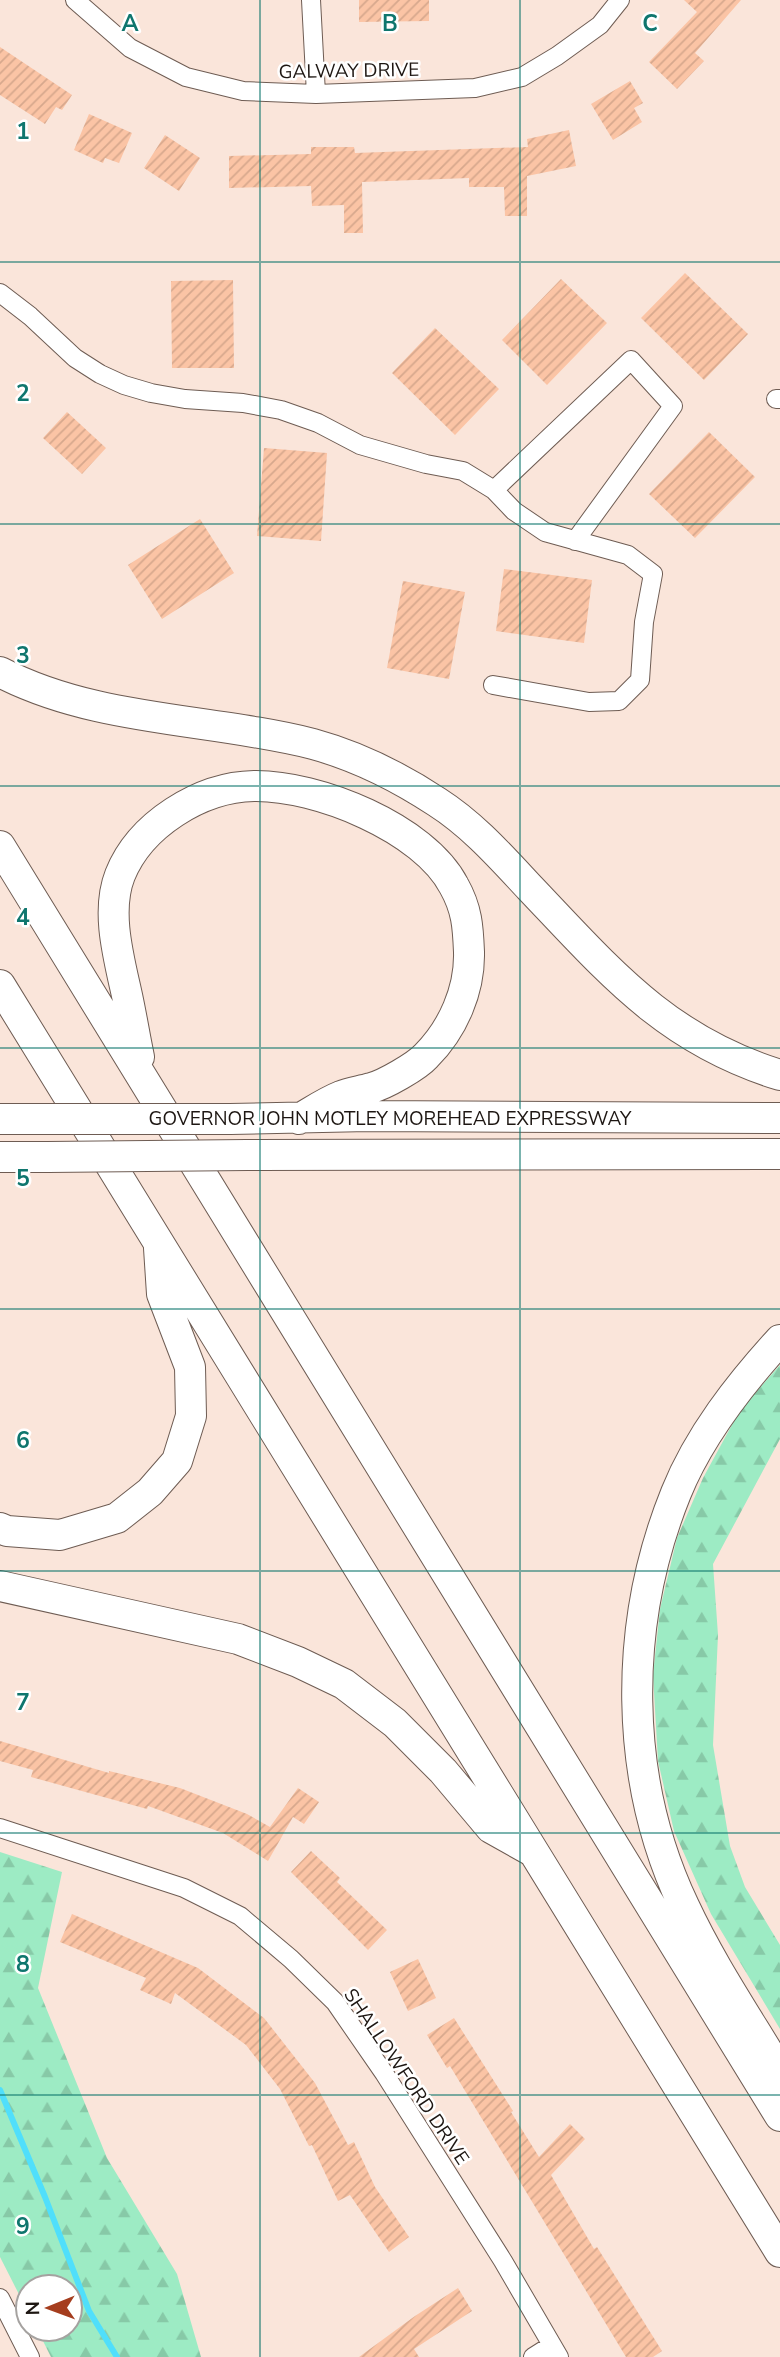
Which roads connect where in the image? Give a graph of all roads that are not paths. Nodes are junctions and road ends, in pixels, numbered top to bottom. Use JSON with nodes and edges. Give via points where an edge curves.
{"nodes":[{"id":1,"x":75,"y":0,"type":"edge"},
{"id":2,"x":311,"y":0,"type":"edge"},
{"id":3,"x":620,"y":0,"type":"edge"},
{"id":4,"x":316,"y":94,"type":"junction"},
{"id":5,"x":0,"y":293,"type":"edge"},
{"id":6,"x":494,"y":490,"type":"junction"},
{"id":7,"x":575,"y":541,"type":"junction"},
{"id":8,"x":0,"y":672,"type":"edge"},
{"id":9,"x":493,"y":685,"type":"dead end"},
{"id":10,"x":0,"y":846,"type":"edge"},
{"id":11,"x":0,"y":985,"type":"edge"},
{"id":12,"x":142,"y":1075,"type":"junction"},
{"id":13,"x":780,"y":1075,"type":"edge"},
{"id":14,"x":780,"y":1118,"type":"edge"},
{"id":15,"x":11,"y":1119,"type":"edge"},
{"id":16,"x":299,"y":1119,"type":"junction"},
{"id":17,"x":780,"y":1154,"type":"edge"},
{"id":18,"x":0,"y":1157,"type":"edge"},
{"id":19,"x":159,"y":1245,"type":"junction"},
{"id":20,"x":780,"y":1340,"type":"edge"},
{"id":21,"x":0,"y":1528,"type":"edge"},
{"id":22,"x":0,"y":1586,"type":"edge"},
{"id":23,"x":0,"y":1828,"type":"edge"},
{"id":24,"x":534,"y":1852,"type":"junction"},
{"id":25,"x":780,"y":2072,"type":"edge"},
{"id":26,"x":780,"y":2116,"type":"edge"},
{"id":27,"x":780,"y":2252,"type":"edge"},
{"id":28,"x":0,"y":2298,"type":"edge"},
{"id":29,"x":556,"y":2351,"type":"edge"},
{"id":30,"x":30,"y":2357,"type":"edge"},
{"id":31,"x":533,"y":2357,"type":"edge"}],
"edges":[{"from":1,"to":4,"type":"street","name":"GALWAY DRIVE","via":[[131,48],[187,77],[243,91]]},
{"from":2,"to":4,"type":"street"},
{"from":3,"to":4,"type":"street","name":"GALWAY DRIVE","via":[[600,25],[523,77],[475,88]]},
{"from":5,"to":6,"type":"street","via":[[75,358],[124,385],[174,397],[281,410],[360,445],[463,471]]},
{"from":6,"to":7,"type":"street","via":[[545,532]]},
{"from":6,"to":7,"type":"street","via":[[631,360],[673,406]]},
{"from":7,"to":9,"type":"street","via":[[628,555],[653,574],[640,680],[619,701],[589,702]]},
{"from":8,"to":13,"type":"highway","via":[[122,712],[314,745],[399,779],[480,834],[643,1003],[714,1049]]},
{"from":10,"to":12,"type":"highway"},
{"from":11,"to":19,"type":"highway"},
{"from":12,"to":16,"type":"highway","via":[[116,953],[114,913],[120,876],[158,823],[211,793],[253,786],[295,790],[398,829],[432,856],[454,884],[468,919],[469,971],[454,1019],[425,1058],[375,1087],[341,1096]]},
{"from":12,"to":26,"type":"highway"},
{"from":14,"to":16,"type":"highway","name":"GOVERNOR JOHN MOTLEY MOREHEAD EXPRESSWAY"},
{"from":15,"to":16,"type":"highway","name":"GOVERNOR JOHN MOTLEY MOREHEAD EXPRESSWAY","bridge":true},
{"from":17,"to":18,"type":"highway","name":"GOVERNOR JOHN MOTLEY MOREHEAD EXPRESSWAY","bridge":true},
{"from":19,"to":21,"type":"highway","via":[[162,1294],[190,1367],[191,1416],[177,1461],[150,1492],[117,1518],[61,1535]]},
{"from":19,"to":24,"type":"highway"},
{"from":20,"to":25,"type":"highway","via":[[723,1409],[677,1491],[648,1583],[636,1672],[642,1772],[665,1858],[706,1948]]},
{"from":22,"to":24,"type":"highway","via":[[238,1639],[344,1684],[395,1723],[491,1828]]},
{"from":23,"to":29,"type":"street","name":"SHALLOWFORD DRIVE","via":[[184,1888],[240,1916],[291,1959],[335,2002],[384,2073]]},
{"from":24,"to":27,"type":"highway"},
{"from":28,"to":30,"type":"street"},
{"from":29,"to":31,"type":"street"}]}
